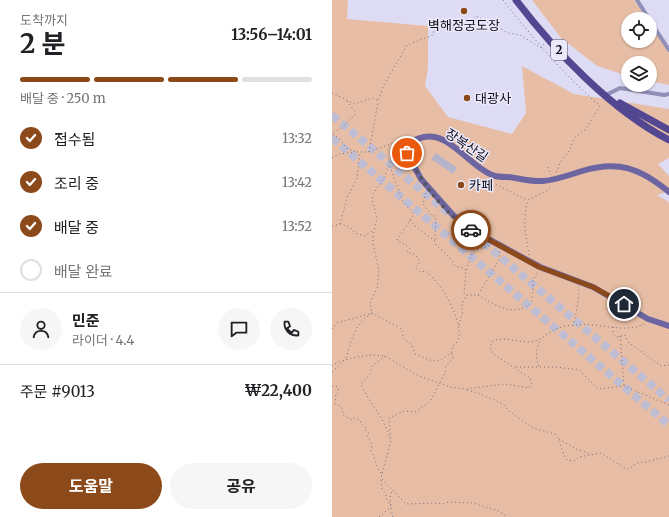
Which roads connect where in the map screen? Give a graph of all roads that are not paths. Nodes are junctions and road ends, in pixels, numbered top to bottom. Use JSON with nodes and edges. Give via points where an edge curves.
{"nodes":[{"id":1,"x":516,"y":0,"type":"edge"},
{"id":2,"x":637,"y":0,"type":"edge"},
{"id":3,"x":644,"y":12,"type":"edge"},
{"id":4,"x":657,"y":32,"type":"edge"},
{"id":5,"x":669,"y":50,"type":"edge"},
{"id":6,"x":669,"y":94,"type":"edge"},
{"id":7,"x":606,"y":96,"type":"junction"},
{"id":8,"x":669,"y":130,"type":"edge"},
{"id":9,"x":669,"y":140,"type":"edge"},
{"id":10,"x":669,"y":192,"type":"edge"},
{"id":11,"x":669,"y":326,"type":"edge"}],
"edges":[{"from":1,"to":7,"type":"main road","number":"2","via":[[573,66]]},
{"from":2,"to":3,"type":"street"},
{"from":4,"to":5,"type":"street"},
{"from":6,"to":7,"type":"street","via":[[620,88]]},
{"from":7,"to":8,"type":"main road","number":"2"},
{"from":7,"to":9,"type":"main road","number":"2","via":[[629,116]]},
{"from":10,"to":11,"type":"street","name":"장복산길","via":[[640,173],[616,165],[542,181],[492,175],[441,138],[416,138],[408,144],[407,153],[428,188],[468,228],[539,267],[593,287],[648,319]]}]}
